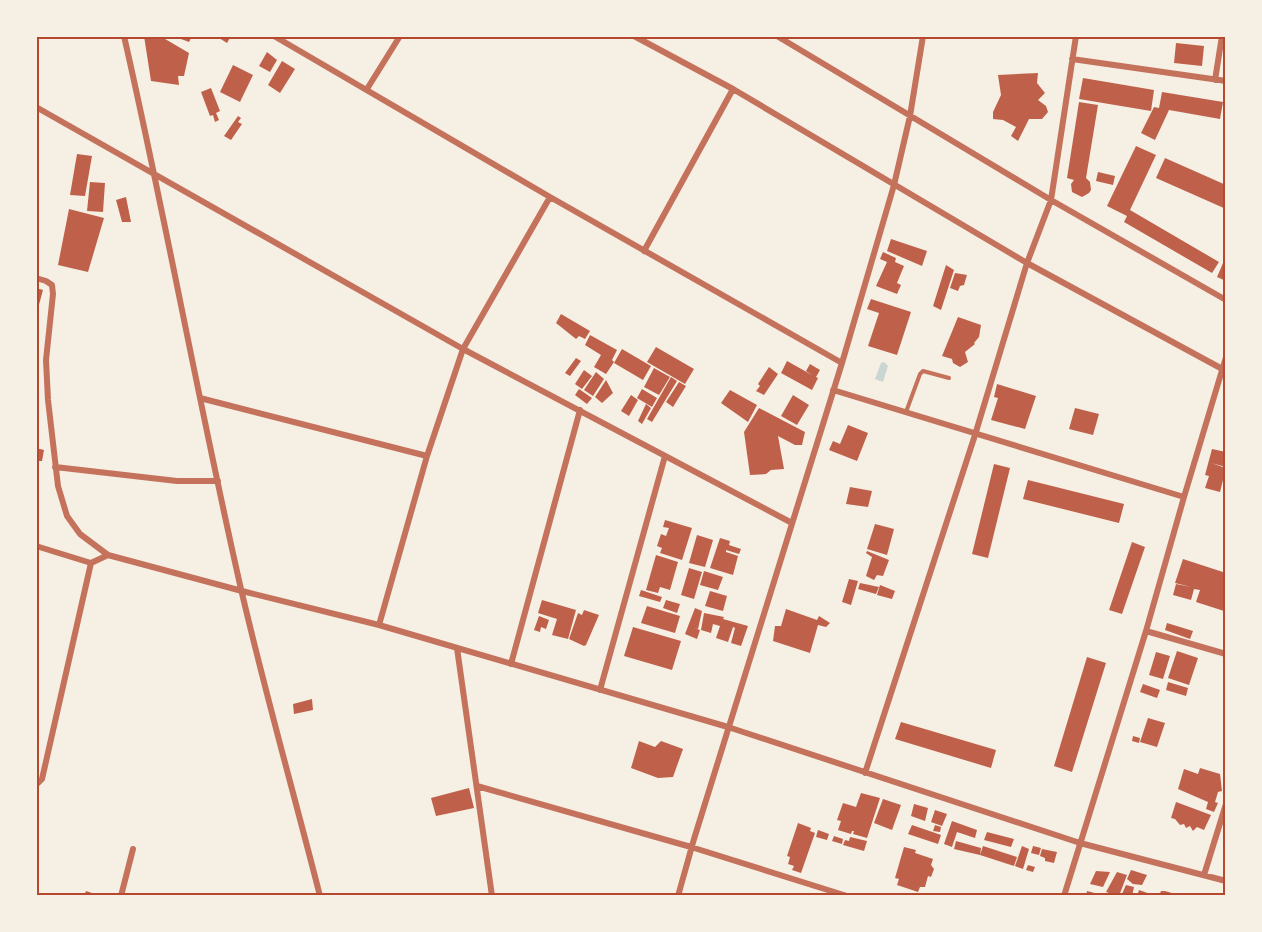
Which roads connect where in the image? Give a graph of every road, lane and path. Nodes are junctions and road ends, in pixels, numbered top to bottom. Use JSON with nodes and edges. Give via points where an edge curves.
{"nodes":[{"id":1,"x":124,"y":36,"type":"edge"},
{"id":2,"x":274,"y":36,"type":"edge"},
{"id":3,"x":400,"y":36,"type":"edge"},
{"id":4,"x":634,"y":36,"type":"edge"},
{"id":5,"x":777,"y":36,"type":"edge"},
{"id":6,"x":923,"y":36,"type":"edge"},
{"id":7,"x":1076,"y":36,"type":"edge"},
{"id":8,"x":1222,"y":36,"type":"edge"},
{"id":9,"x":1072,"y":59,"type":"junction"},
{"id":10,"x":1215,"y":80,"type":"junction"},
{"id":11,"x":1226,"y":81,"type":"edge"},
{"id":12,"x":367,"y":89,"type":"junction"},
{"id":13,"x":732,"y":89,"type":"junction"},
{"id":14,"x":36,"y":107,"type":"edge"},
{"id":15,"x":910,"y":116,"type":"junction"},
{"id":16,"x":156,"y":175,"type":"junction"},
{"id":17,"x":894,"y":185,"type":"junction"},
{"id":18,"x":550,"y":197,"type":"junction"},
{"id":19,"x":1051,"y":200,"type":"junction"},
{"id":20,"x":644,"y":251,"type":"junction"},
{"id":21,"x":1027,"y":263,"type":"junction"},
{"id":22,"x":36,"y":278,"type":"edge"},
{"id":23,"x":1226,"y":300,"type":"edge"},
{"id":24,"x":463,"y":349,"type":"junction"},
{"id":25,"x":1226,"y":357,"type":"edge"},
{"id":26,"x":842,"y":363,"type":"junction"},
{"id":27,"x":1224,"y":370,"type":"edge"},
{"id":28,"x":949,"y":378,"type":"dead end"},
{"id":29,"x":833,"y":390,"type":"junction"},
{"id":30,"x":200,"y":398,"type":"junction"},
{"id":31,"x":579,"y":410,"type":"junction"},
{"id":32,"x":906,"y":413,"type":"junction"},
{"id":33,"x":975,"y":435,"type":"junction"},
{"id":34,"x":427,"y":456,"type":"junction"},
{"id":35,"x":665,"y":456,"type":"junction"},
{"id":36,"x":55,"y":467,"type":"junction"},
{"id":37,"x":218,"y":481,"type":"junction"},
{"id":38,"x":1184,"y":497,"type":"junction"},
{"id":39,"x":792,"y":523,"type":"junction"},
{"id":40,"x":36,"y":546,"type":"edge"},
{"id":41,"x":108,"y":555,"type":"junction"},
{"id":42,"x":91,"y":563,"type":"junction"},
{"id":43,"x":242,"y":591,"type":"junction"},
{"id":44,"x":380,"y":625,"type":"junction"},
{"id":45,"x":1146,"y":631,"type":"junction"},
{"id":46,"x":457,"y":648,"type":"junction"},
{"id":47,"x":1226,"y":654,"type":"edge"},
{"id":48,"x":512,"y":664,"type":"junction"},
{"id":49,"x":600,"y":690,"type":"junction"},
{"id":50,"x":728,"y":727,"type":"junction"},
{"id":51,"x":865,"y":773,"type":"junction"},
{"id":52,"x":36,"y":785,"type":"edge"},
{"id":53,"x":477,"y":786,"type":"junction"},
{"id":54,"x":1226,"y":804,"type":"edge"},
{"id":55,"x":1080,"y":843,"type":"junction"},
{"id":56,"x":691,"y":847,"type":"junction"},
{"id":57,"x":133,"y":849,"type":"dead end"},
{"id":58,"x":1204,"y":875,"type":"junction"},
{"id":59,"x":1226,"y":881,"type":"edge"},
{"id":60,"x":121,"y":896,"type":"edge"},
{"id":61,"x":320,"y":896,"type":"edge"},
{"id":62,"x":492,"y":896,"type":"edge"},
{"id":63,"x":678,"y":896,"type":"edge"},
{"id":64,"x":847,"y":896,"type":"edge"},
{"id":65,"x":1064,"y":896,"type":"edge"}],
"edges":[{"from":1,"to":16,"type":"street"},
{"from":2,"to":12,"type":"street"},
{"from":3,"to":12,"type":"street"},
{"from":4,"to":13,"type":"street"},
{"from":5,"to":15,"type":"street"},
{"from":6,"to":15,"type":"street"},
{"from":7,"to":9,"type":"street"},
{"from":8,"to":10,"type":"street"},
{"from":9,"to":10,"type":"street"},
{"from":9,"to":19,"type":"street"},
{"from":10,"to":11,"type":"street"},
{"from":12,"to":18,"type":"street"},
{"from":13,"to":17,"type":"street"},
{"from":13,"to":20,"type":"street"},
{"from":14,"to":16,"type":"street"},
{"from":15,"to":17,"type":"street"},
{"from":15,"to":19,"type":"street"},
{"from":16,"to":24,"type":"street"},
{"from":16,"to":30,"type":"street"},
{"from":17,"to":21,"type":"street"},
{"from":17,"to":26,"type":"street"},
{"from":18,"to":20,"type":"street"},
{"from":18,"to":24,"type":"street"},
{"from":19,"to":21,"type":"street"},
{"from":19,"to":23,"type":"street"},
{"from":20,"to":26,"type":"street"},
{"from":21,"to":27,"type":"street"},
{"from":21,"to":33,"type":"street"},
{"from":22,"to":36,"type":"street","via":[[51,285],[53,294],[46,360]]},
{"from":24,"to":31,"type":"street"},
{"from":24,"to":34,"type":"street"},
{"from":25,"to":27,"type":"street"},
{"from":26,"to":29,"type":"street"},
{"from":27,"to":38,"type":"street"},
{"from":28,"to":32,"type":"lane","via":[[923,371]]},
{"from":29,"to":32,"type":"street"},
{"from":29,"to":39,"type":"street"},
{"from":30,"to":34,"type":"street"},
{"from":30,"to":37,"type":"street"},
{"from":31,"to":35,"type":"street"},
{"from":31,"to":48,"type":"street"},
{"from":32,"to":33,"type":"street"},
{"from":33,"to":38,"type":"street"},
{"from":33,"to":51,"type":"street"},
{"from":34,"to":44,"type":"street"},
{"from":35,"to":39,"type":"street"},
{"from":35,"to":49,"type":"street"},
{"from":36,"to":37,"type":"street","via":[[177,481]]},
{"from":36,"to":41,"type":"street","via":[[68,516],[80,534]]},
{"from":37,"to":43,"type":"street"},
{"from":38,"to":45,"type":"street"},
{"from":39,"to":50,"type":"street"},
{"from":40,"to":42,"type":"street"},
{"from":41,"to":42,"type":"street"},
{"from":41,"to":43,"type":"street"},
{"from":42,"to":52,"type":"street","via":[[42,779]]},
{"from":43,"to":44,"type":"street"},
{"from":43,"to":61,"type":"street"},
{"from":44,"to":46,"type":"street"},
{"from":45,"to":47,"type":"street"},
{"from":45,"to":55,"type":"street"},
{"from":46,"to":48,"type":"street"},
{"from":46,"to":53,"type":"street"},
{"from":48,"to":49,"type":"street"},
{"from":49,"to":50,"type":"street"},
{"from":50,"to":51,"type":"street"},
{"from":50,"to":56,"type":"street"},
{"from":51,"to":55,"type":"street"},
{"from":53,"to":56,"type":"street"},
{"from":53,"to":62,"type":"street"},
{"from":54,"to":58,"type":"street"},
{"from":55,"to":58,"type":"street"},
{"from":55,"to":65,"type":"street"},
{"from":56,"to":63,"type":"street"},
{"from":56,"to":64,"type":"street"},
{"from":57,"to":60,"type":"street"},
{"from":58,"to":59,"type":"street"}]}
